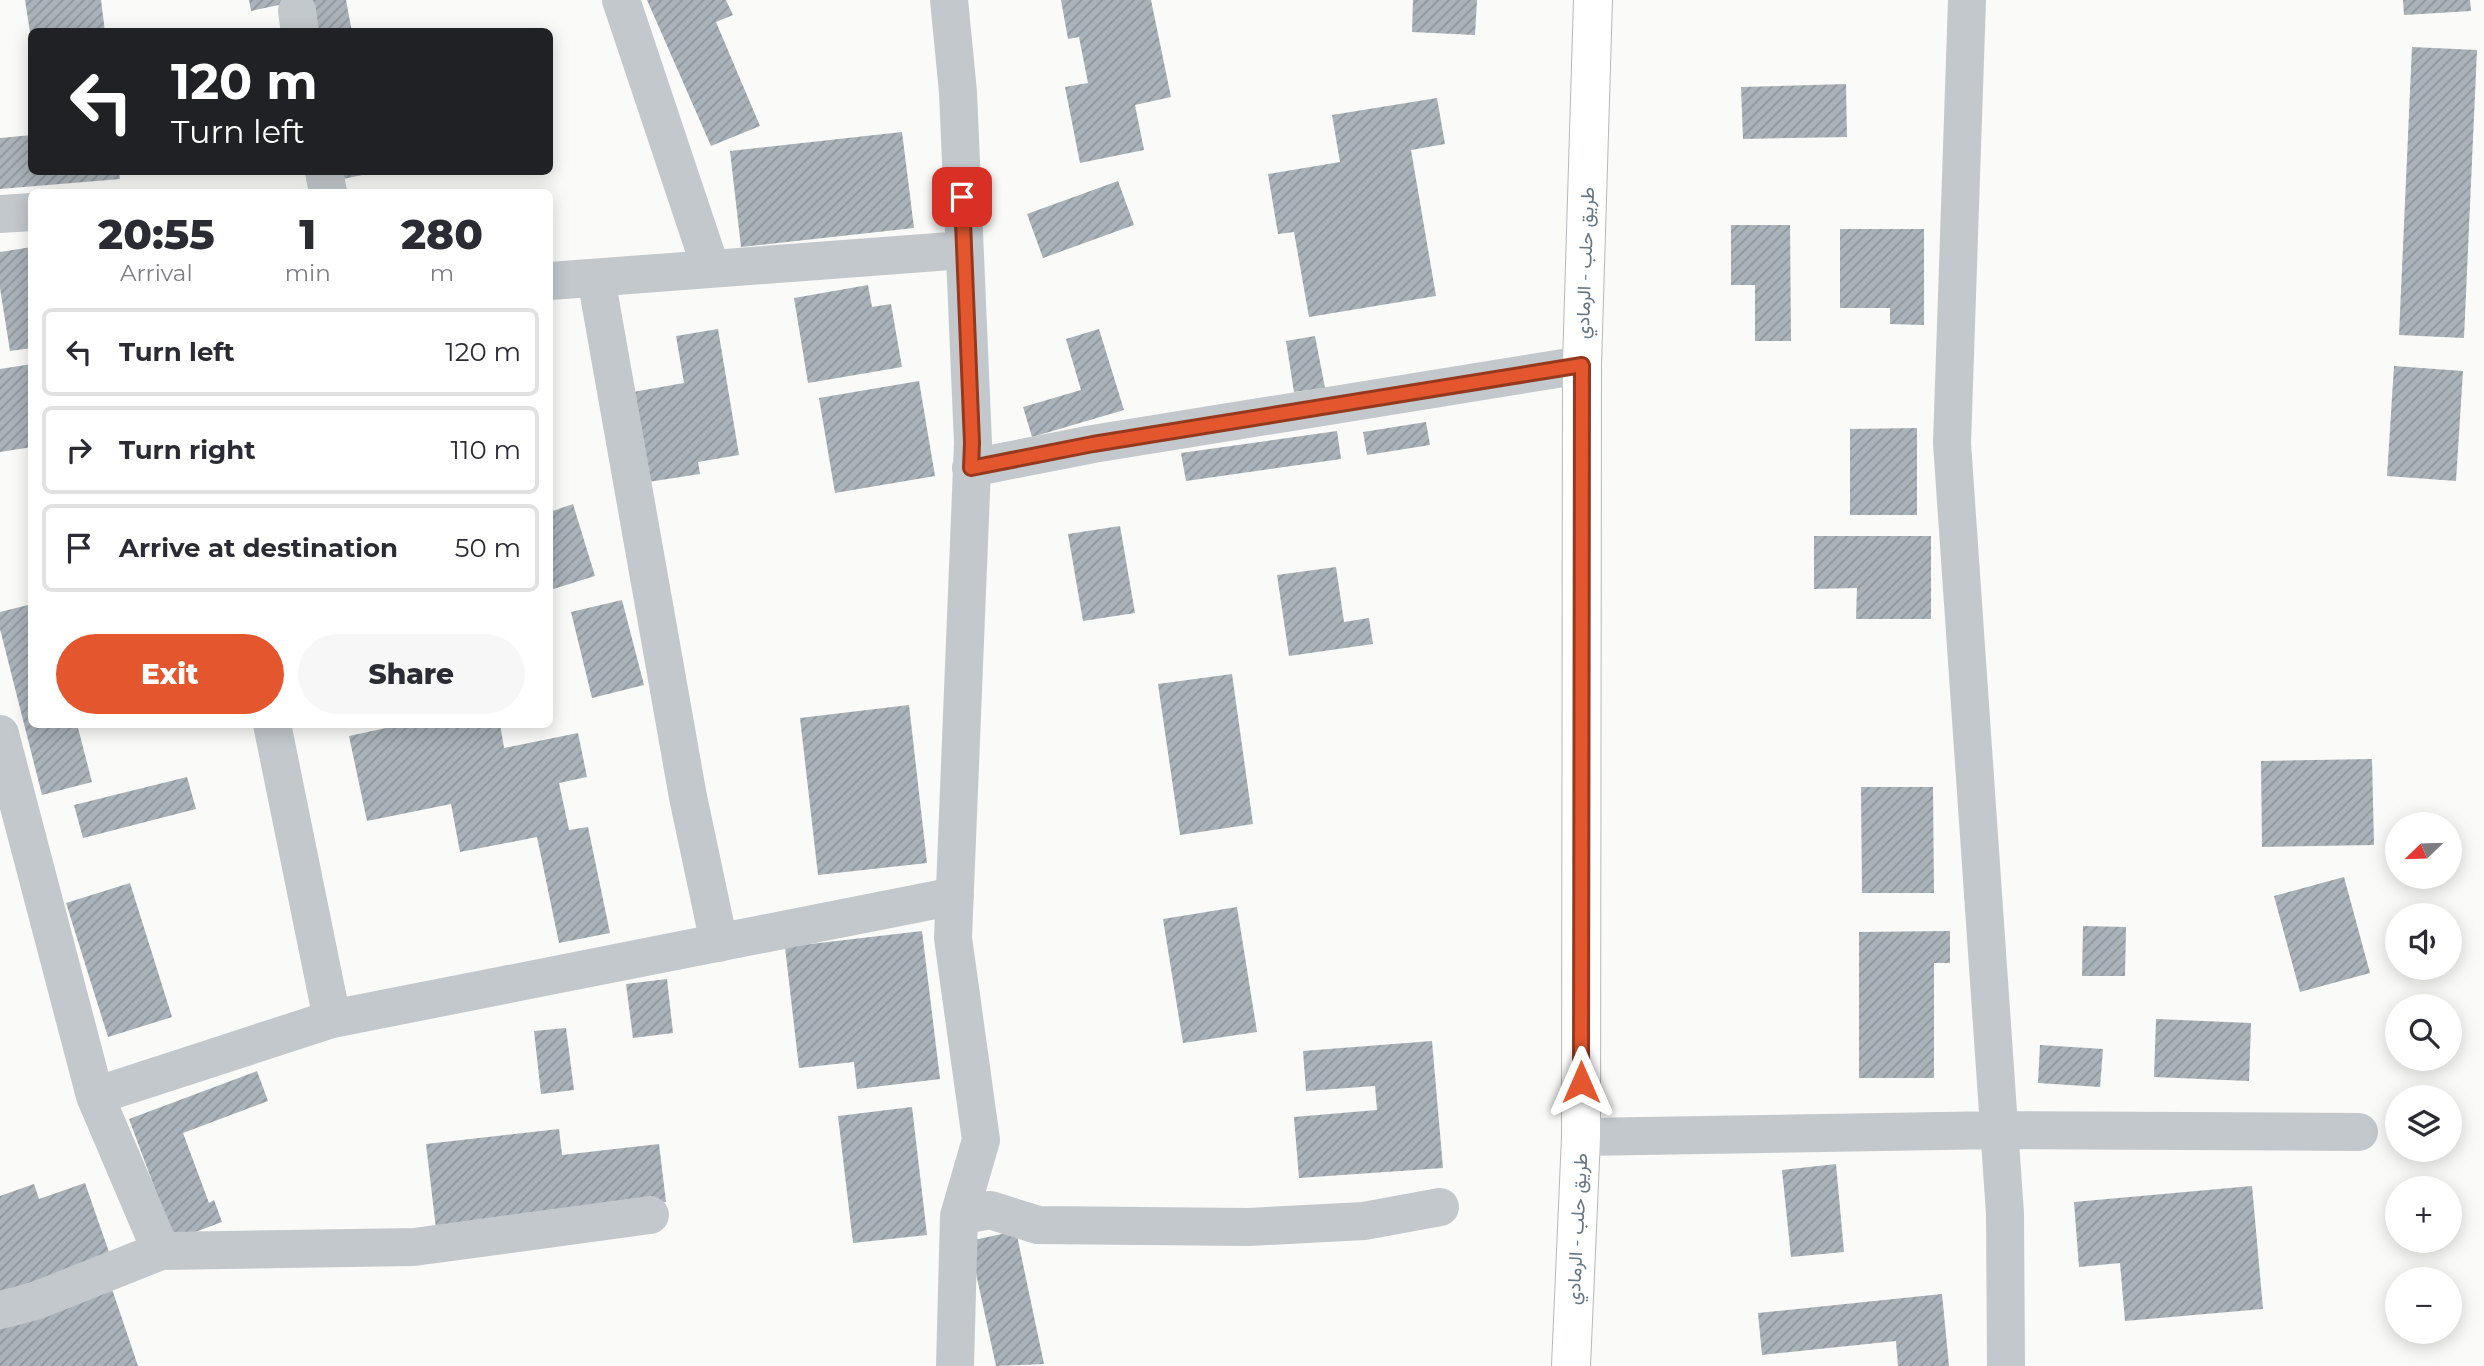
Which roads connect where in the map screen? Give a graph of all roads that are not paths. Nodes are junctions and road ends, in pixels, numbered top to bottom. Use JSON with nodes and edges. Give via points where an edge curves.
{"nodes":[{"id":1,"x":621,"y":0,"type":"edge"},
{"id":2,"x":949,"y":0,"type":"edge"},
{"id":3,"x":1593,"y":0,"type":"edge"},
{"id":4,"x":1967,"y":0,"type":"edge"},
{"id":5,"x":28,"y":212,"type":"edge"},
{"id":6,"x":0,"y":214,"type":"edge"},
{"id":7,"x":964,"y":250,"type":"junction"},
{"id":8,"x":711,"y":269,"type":"junction"},
{"id":9,"x":596,"y":278,"type":"junction"},
{"id":10,"x":553,"y":281,"type":"edge"},
{"id":11,"x":1582,"y":365,"type":"junction"},
{"id":12,"x":971,"y":468,"type":"junction"},
{"id":13,"x":273,"y":728,"type":"edge"},
{"id":14,"x":0,"y":734,"type":"edge"},
{"id":15,"x":955,"y":896,"type":"junction"},
{"id":16,"x":719,"y":943,"type":"junction"},
{"id":17,"x":331,"y":1019,"type":"junction"},
{"id":18,"x":95,"y":1096,"type":"junction"},
{"id":19,"x":2000,"y":1130,"type":"junction"},
{"id":20,"x":2359,"y":1132,"type":"dead end"},
{"id":21,"x":1581,"y":1137,"type":"junction"},
{"id":22,"x":1440,"y":1207,"type":"dead end"},
{"id":23,"x":650,"y":1215,"type":"dead end"},
{"id":24,"x":959,"y":1216,"type":"junction"},
{"id":25,"x":161,"y":1251,"type":"junction"},
{"id":26,"x":0,"y":1310,"type":"edge"},
{"id":27,"x":955,"y":1366,"type":"edge"},
{"id":28,"x":1571,"y":1366,"type":"edge"},
{"id":29,"x":2006,"y":1366,"type":"edge"}],
"edges":[{"from":1,"to":8,"type":"street"},
{"from":2,"to":7,"type":"street"},
{"from":3,"to":11,"type":"highway","name":"طريق حلب - الرمادي"},
{"from":4,"to":19,"type":"street","via":[[1952,443]]},
{"from":5,"to":6,"type":"street"},
{"from":7,"to":8,"type":"street"},
{"from":7,"to":12,"type":"street"},
{"from":8,"to":9,"type":"street"},
{"from":9,"to":10,"type":"street"},
{"from":9,"to":16,"type":"street","via":[[688,797]]},
{"from":11,"to":12,"type":"street"},
{"from":11,"to":21,"type":"highway","name":"طريق حلب - الرمادي"},
{"from":12,"to":15,"type":"street"},
{"from":13,"to":17,"type":"street"},
{"from":14,"to":18,"type":"street"},
{"from":15,"to":16,"type":"street"},
{"from":15,"to":24,"type":"street","via":[[953,938],[981,1140]]},
{"from":16,"to":17,"type":"street"},
{"from":17,"to":18,"type":"street"},
{"from":18,"to":25,"type":"street"},
{"from":19,"to":20,"type":"street"},
{"from":19,"to":21,"type":"street"},
{"from":19,"to":29,"type":"street"},
{"from":21,"to":28,"type":"highway","name":"طريق حلب - الرمادي"},
{"from":22,"to":24,"type":"street","via":[[1364,1222],[1248,1227],[1038,1225],[990,1210]]},
{"from":23,"to":25,"type":"street","via":[[414,1247]]},
{"from":24,"to":27,"type":"street"},
{"from":25,"to":26,"type":"street","via":[[35,1301]]}]}
